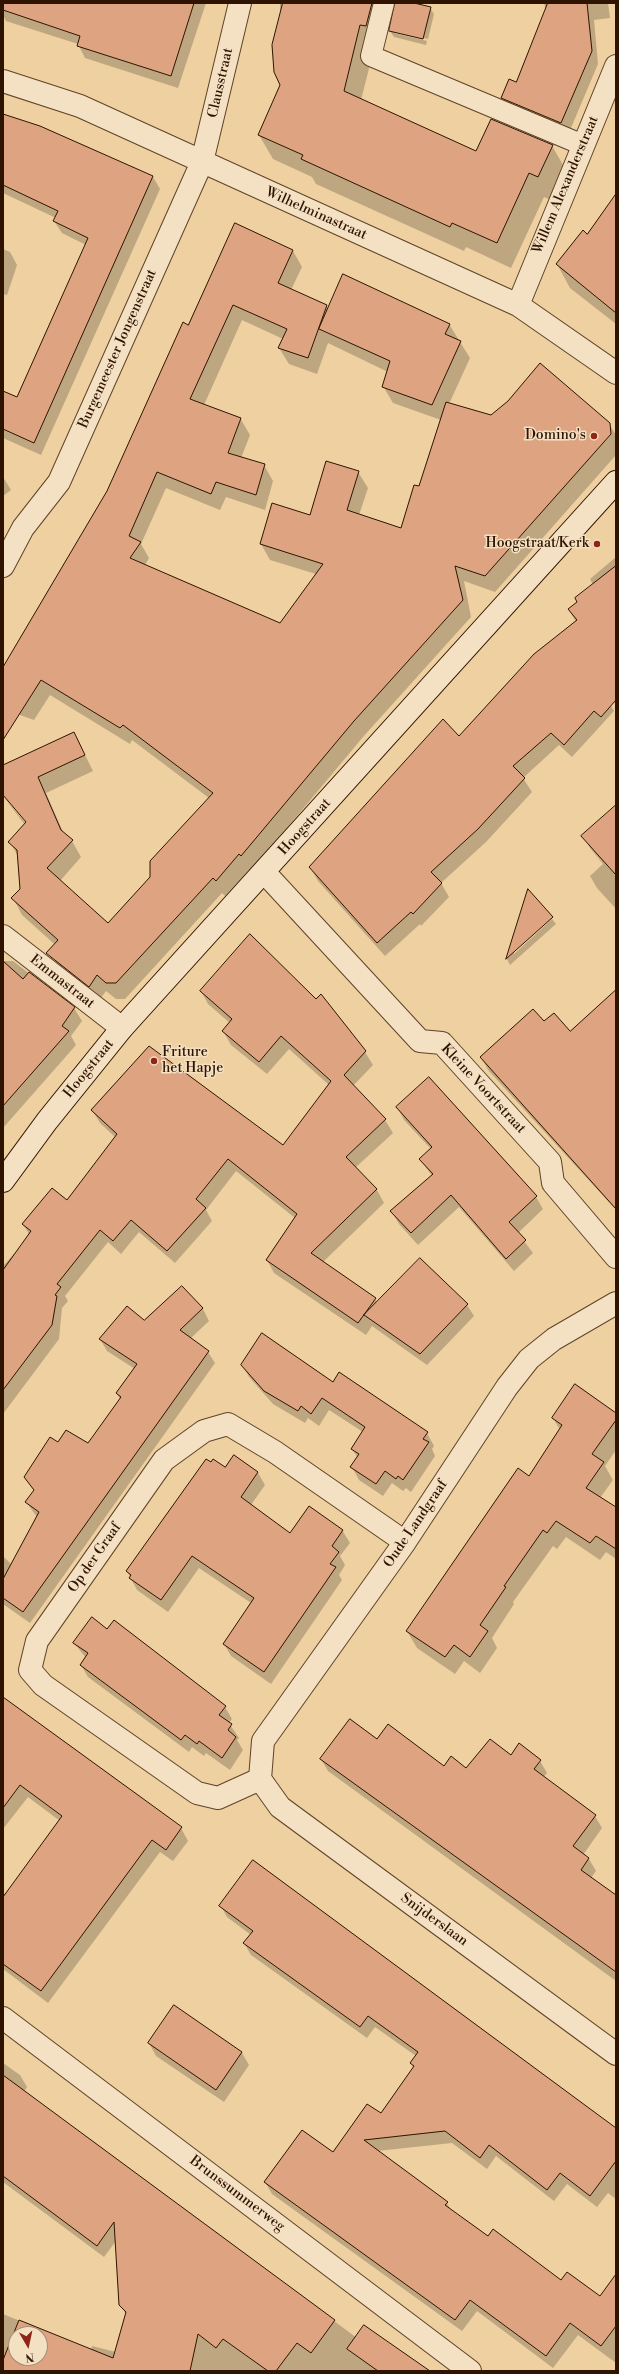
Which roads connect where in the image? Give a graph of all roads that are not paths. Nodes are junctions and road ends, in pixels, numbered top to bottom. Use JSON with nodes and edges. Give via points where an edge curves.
{"nodes":[{"id":1,"x":240,"y":3,"type":"edge"},
{"id":2,"x":384,"y":3,"type":"edge"},
{"id":3,"x":616,"y":66,"type":"edge"},
{"id":4,"x":3,"y":81,"type":"edge"},
{"id":5,"x":582,"y":145,"type":"junction"},
{"id":6,"x":202,"y":162,"type":"junction"},
{"id":7,"x":518,"y":305,"type":"junction"},
{"id":8,"x":616,"y":373,"type":"edge"},
{"id":9,"x":616,"y":482,"type":"edge"},
{"id":10,"x":23,"y":528,"type":"junction"},
{"id":11,"x":3,"y":541,"type":"edge"},
{"id":12,"x":3,"y":566,"type":"edge"},
{"id":13,"x":264,"y":872,"type":"junction"},
{"id":14,"x":3,"y":936,"type":"edge"},
{"id":15,"x":122,"y":1028,"type":"junction"},
{"id":16,"x":3,"y":1181,"type":"edge"},
{"id":17,"x":616,"y":1257,"type":"edge"},
{"id":18,"x":616,"y":1303,"type":"edge"},
{"id":19,"x":405,"y":1542,"type":"junction"},
{"id":20,"x":260,"y":1779,"type":"junction"},
{"id":21,"x":3,"y":2018,"type":"edge"},
{"id":22,"x":616,"y":2054,"type":"edge"},
{"id":23,"x":470,"y":2371,"type":"edge"}],
"edges":[{"from":1,"to":6,"type":"street","name":"Clausstraat"},
{"from":2,"to":5,"type":"lane","via":[[371,56]]},
{"from":3,"to":5,"type":"street","name":"Willem Alexanderstraat"},
{"from":4,"to":6,"type":"street","name":"Wilhelminastraat","via":[[80,106]]},
{"from":5,"to":7,"type":"street","name":"Willem Alexanderstraat"},
{"from":6,"to":7,"type":"street","name":"Wilhelminastraat"},
{"from":6,"to":10,"type":"street","name":"Burgemeester Jongenstraat","via":[[59,482]]},
{"from":7,"to":8,"type":"street","name":"Wilhelminastraat"},
{"from":9,"to":13,"type":"street","name":"Hoogstraat"},
{"from":10,"to":11,"type":"street","name":"Burgemeester Jongenstraat"},
{"from":10,"to":12,"type":"street","name":"Burgemeester Jongenstraat"},
{"from":13,"to":15,"type":"street","name":"Hoogstraat"},
{"from":13,"to":17,"type":"street","name":"Kleine Voortstraat","via":[[420,1042],[442,1043],[550,1162],[553,1183]]},
{"from":14,"to":15,"type":"street","name":"Emmastraat"},
{"from":15,"to":16,"type":"street","name":"Hoogstraat","via":[[47,1121]]},
{"from":18,"to":19,"type":"street","name":"Oude Landgraaf","via":[[566,1331],[529,1359],[507,1387]]},
{"from":19,"to":20,"type":"street","name":"Oude Landgraaf","via":[[263,1741]]},
{"from":19,"to":20,"type":"street","name":"Op der Graaf","via":[[275,1452],[228,1424],[204,1431],[164,1460],[37,1641],[30,1670],[43,1685],[197,1793],[218,1798]]},
{"from":20,"to":22,"type":"street","name":"Snijderslaan","via":[[280,1807]]},
{"from":21,"to":23,"type":"street","name":"Brunssummerweg"}]}
